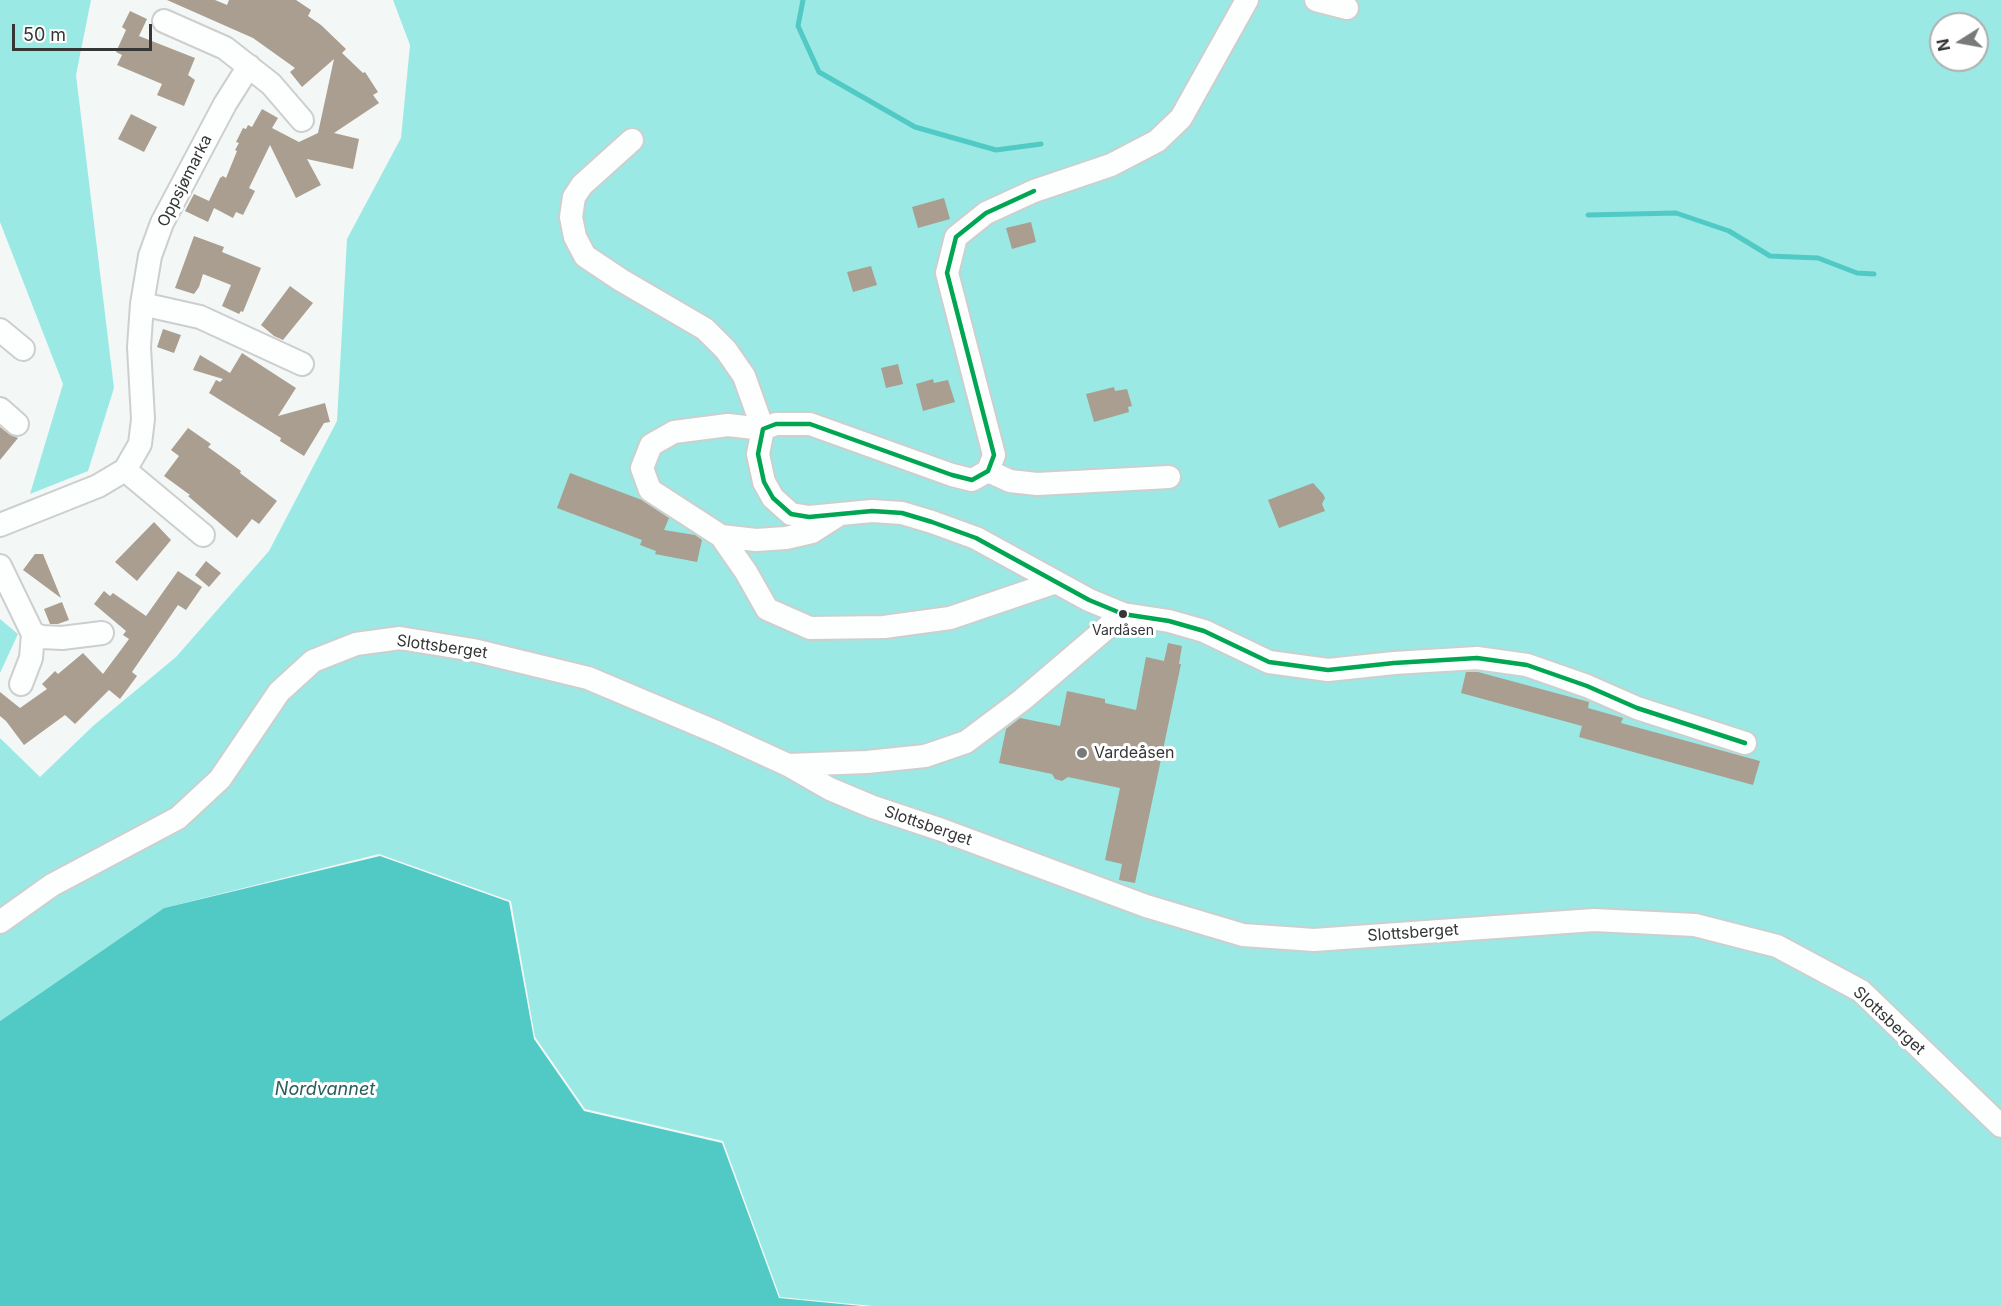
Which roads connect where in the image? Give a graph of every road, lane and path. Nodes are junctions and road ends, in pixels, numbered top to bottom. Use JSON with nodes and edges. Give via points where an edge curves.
{"nodes":[{"id":1,"x":1247,"y":0,"type":"edge"},
{"id":2,"x":1316,"y":0,"type":"edge"},
{"id":3,"x":1347,"y":8,"type":"dead end"},
{"id":4,"x":164,"y":21,"type":"dead end"},
{"id":5,"x":249,"y":66,"type":"junction"},
{"id":6,"x":302,"y":120,"type":"dead end"},
{"id":7,"x":632,"y":140,"type":"dead end"},
{"id":8,"x":142,"y":304,"type":"junction"},
{"id":9,"x":0,"y":330,"type":"edge"},
{"id":10,"x":23,"y":349,"type":"dead end"},
{"id":11,"x":302,"y":364,"type":"dead end"},
{"id":12,"x":0,"y":409,"type":"edge"},
{"id":13,"x":17,"y":424,"type":"dead end"},
{"id":14,"x":763,"y":429,"type":"junction"},
{"id":15,"x":125,"y":470,"type":"junction"},
{"id":16,"x":988,"y":471,"type":"junction"},
{"id":17,"x":1169,"y":477,"type":"dead end"},
{"id":18,"x":840,"y":514,"type":"junction"},
{"id":19,"x":0,"y":525,"type":"edge"},
{"id":20,"x":203,"y":535,"type":"dead end"},
{"id":21,"x":721,"y":536,"type":"junction"},
{"id":22,"x":0,"y":566,"type":"edge"},
{"id":23,"x":1056,"y":582,"type":"junction"},
{"id":24,"x":1123,"y":614,"type":"junction"},
{"id":25,"x":102,"y":633,"type":"dead end"},
{"id":26,"x":33,"y":634,"type":"junction"},
{"id":27,"x":21,"y":684,"type":"dead end"},
{"id":28,"x":1745,"y":743,"type":"dead end"},
{"id":29,"x":788,"y":765,"type":"junction"},
{"id":30,"x":0,"y":922,"type":"edge"},
{"id":31,"x":2001,"y":1126,"type":"edge"}],
"edges":[{"from":1,"to":16,"type":"street","via":[[1181,118],[1157,141],[1111,165],[986,213],[956,237],[947,273],[994,455]]},
{"from":2,"to":3,"type":"street"},
{"from":4,"to":5,"type":"street","via":[[225,48]]},
{"from":5,"to":6,"type":"street","via":[[271,84]]},
{"from":5,"to":8,"type":"street","name":"Oppsjømarka","via":[[162,223],[150,256]]},
{"from":7,"to":14,"type":"street","via":[[574,197],[571,216],[575,237],[585,256],[705,329],[726,350],[744,376]]},
{"from":8,"to":11,"type":"street","via":[[200,317]]},
{"from":8,"to":15,"type":"street","name":"Oppsjømarka","via":[[139,347],[143,419],[140,444]]},
{"from":9,"to":10,"type":"street"},
{"from":12,"to":13,"type":"street"},
{"from":14,"to":16,"type":"street","via":[[776,424],[810,424],[952,475],[972,480]]},
{"from":14,"to":18,"type":"street","via":[[758,454],[764,482],[774,498],[791,514]]},
{"from":14,"to":21,"type":"street","via":[[728,425],[674,432],[651,445],[642,468],[650,490]]},
{"from":15,"to":19,"type":"street","name":"Oppsjømarka","via":[[98,486]]},
{"from":15,"to":20,"type":"street"},
{"from":16,"to":17,"type":"street","via":[[1010,481],[1037,484]]},
{"from":18,"to":21,"type":"street","via":[[812,532],[786,538]]},
{"from":18,"to":23,"type":"street","via":[[902,513],[932,522],[975,538]]},
{"from":21,"to":23,"type":"street","via":[[766,609],[810,628],[884,627],[950,618]]},
{"from":22,"to":26,"type":"street"},
{"from":23,"to":24,"type":"street"},
{"from":24,"to":28,"type":"street","via":[[1169,621],[1204,632],[1269,662],[1328,670],[1477,658],[1527,665],[1637,708]]},
{"from":24,"to":29,"type":"street","name":"Slottsberget","via":[[966,742],[926,756]]},
{"from":25,"to":26,"type":"street","via":[[62,638]]},
{"from":26,"to":27,"type":"street","via":[[31,658]]},
{"from":29,"to":30,"type":"street","name":"Slottsberget","via":[[588,678],[473,650],[400,638],[356,644],[314,662],[279,692],[220,779],[178,819],[52,885]]},
{"from":29,"to":31,"type":"street","name":"Slottsberget","via":[[873,807],[1146,906],[1243,934],[1314,940],[1594,920],[1695,925],[1777,946],[1861,991]]}]}
